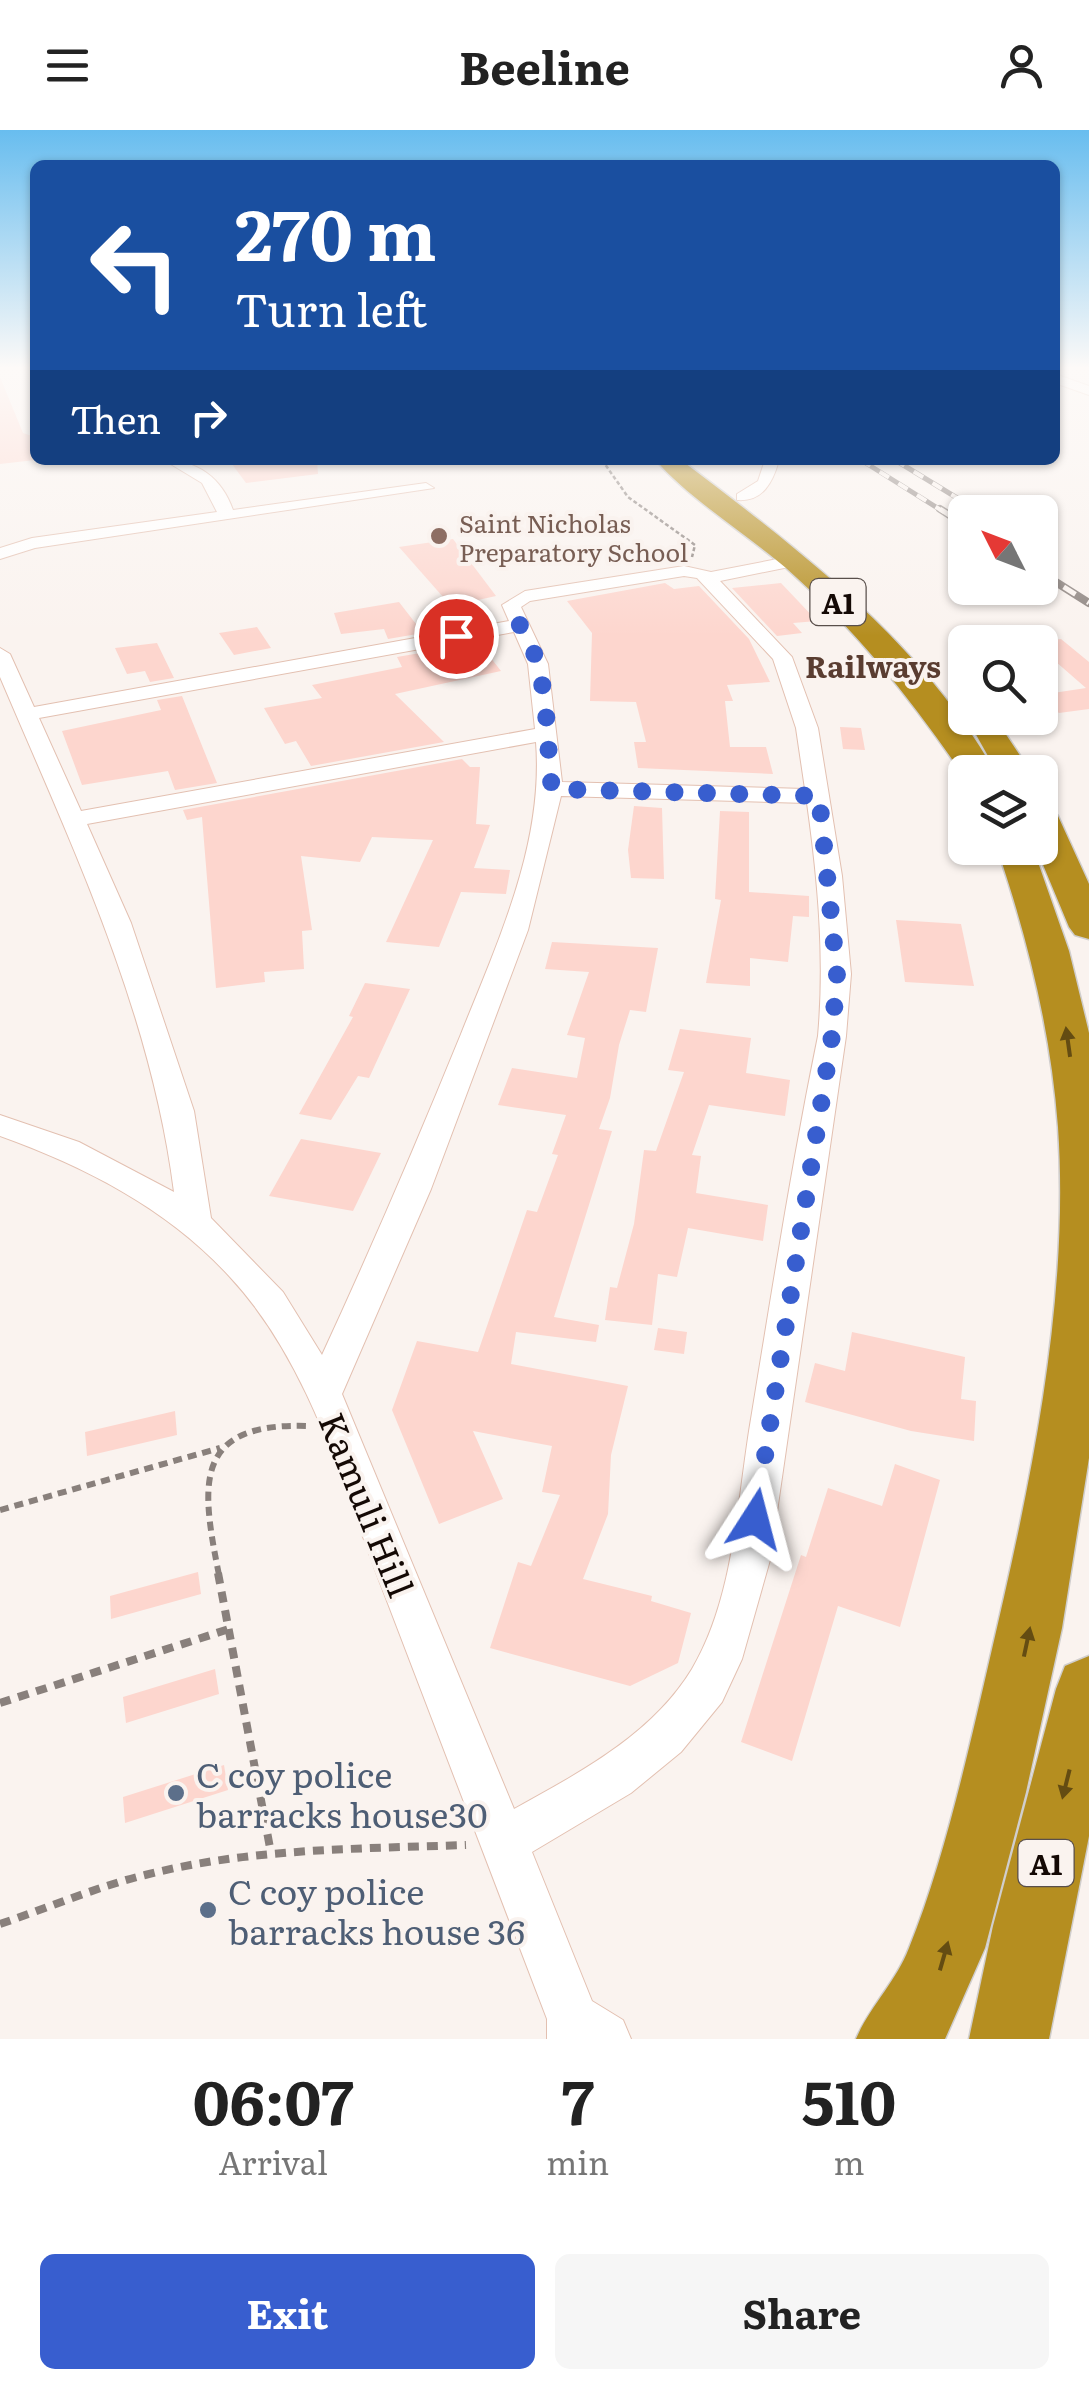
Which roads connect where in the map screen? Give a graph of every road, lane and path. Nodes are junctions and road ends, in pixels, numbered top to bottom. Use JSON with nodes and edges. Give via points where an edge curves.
{"nodes":[{"id":1,"x":181,"y":465,"type":"edge"},
{"id":2,"x":603,"y":465,"type":"edge"},
{"id":3,"x":673,"y":465,"type":"edge"},
{"id":4,"x":701,"y":465,"type":"edge"},
{"id":5,"x":770,"y":465,"type":"edge"},
{"id":6,"x":426,"y":488,"type":"dead end"},
{"id":7,"x":743,"y":497,"type":"junction"},
{"id":8,"x":226,"y":516,"type":"junction"},
{"id":9,"x":0,"y":554,"type":"edge"},
{"id":10,"x":792,"y":561,"type":"junction"},
{"id":11,"x":697,"y":574,"type":"junction"},
{"id":12,"x":520,"y":625,"type":"junction"},
{"id":13,"x":912,"y":638,"type":"dead end"},
{"id":14,"x":0,"y":654,"type":"edge"},
{"id":15,"x":28,"y":714,"type":"junction"},
{"id":16,"x":545,"y":734,"type":"junction"},
{"id":17,"x":967,"y":755,"type":"edge"},
{"id":18,"x":552,"y":789,"type":"junction"},
{"id":19,"x":819,"y":796,"type":"junction"},
{"id":20,"x":72,"y":820,"type":"junction"},
{"id":21,"x":1058,"y":857,"type":"edge"},
{"id":22,"x":1022,"y":865,"type":"edge"},
{"id":23,"x":1089,"y":927,"type":"edge"},
{"id":24,"x":0,"y":1125,"type":"edge"},
{"id":25,"x":194,"y":1219,"type":"junction"},
{"id":26,"x":331,"y":1412,"type":"junction"},
{"id":27,"x":223,"y":1448,"type":"junction"},
{"id":28,"x":0,"y":1510,"type":"edge"},
{"id":29,"x":229,"y":1629,"type":"junction"},
{"id":30,"x":1089,"y":1689,"type":"edge"},
{"id":31,"x":0,"y":1703,"type":"edge"},
{"id":32,"x":504,"y":1842,"type":"junction"},
{"id":33,"x":271,"y":1853,"type":"junction"},
{"id":34,"x":0,"y":1924,"type":"edge"},
{"id":35,"x":583,"y":2032,"type":"edge"},
{"id":36,"x":896,"y":2039,"type":"edge"},
{"id":37,"x":1009,"y":2039,"type":"edge"}],
"edges":[{"from":1,"to":8,"type":"street","via":[[220,491]]},
{"from":2,"to":11,"type":"path","via":[[629,501],[695,544]]},
{"from":3,"to":10,"type":"highway","number":"A1"},
{"from":4,"to":7,"type":"highway","number":"A1"},
{"from":5,"to":7,"type":"street","via":[[765,483]]},
{"from":6,"to":8,"type":"street"},
{"from":7,"to":13,"type":"highway","number":"A1"},
{"from":8,"to":9,"type":"street","via":[[32,543]]},
{"from":10,"to":11,"type":"street"},
{"from":10,"to":17,"type":"highway","number":"A1","via":[[892,652]]},
{"from":11,"to":12,"type":"street","via":[[525,596],[511,605]]},
{"from":11,"to":19,"type":"street","via":[[789,670]]},
{"from":12,"to":15,"type":"street"},
{"from":12,"to":16,"type":"street","via":[[538,664]]},
{"from":14,"to":15,"type":"street"},
{"from":15,"to":20,"type":"street"},
{"from":16,"to":18,"type":"street"},
{"from":16,"to":20,"type":"street"},
{"from":18,"to":19,"type":"street"},
{"from":18,"to":26,"type":"street","via":[[515,930]]},
{"from":19,"to":32,"type":"street","via":[[837,974],[832,1036],[755,1519],[729,1639],[705,1688],[671,1730],[592,1791]]},
{"from":20,"to":25,"type":"street","via":[[118,923],[179,1111]]},
{"from":21,"to":23,"type":"highway"},
{"from":36,"to":22,"type":"highway","number":"A1","one_way":true,"via":[[936,1986],[1007,1736],[1051,1524],[1076,1335],[1081,1129],[1064,1012]]},
{"from":24,"to":25,"type":"street","name":"Kamuli Hill","via":[[64,1146]]},
{"from":25,"to":26,"type":"street","name":"Kamuli Hill","via":[[248,1272],[280,1317]]},
{"from":26,"to":27,"type":"path","via":[[241,1431]]},
{"from":26,"to":32,"type":"street","name":"Kamuli Hill"},
{"from":27,"to":28,"type":"path"},
{"from":27,"to":29,"type":"path","via":[[209,1470],[209,1525]]},
{"from":29,"to":31,"type":"path"},
{"from":29,"to":33,"type":"path"},
{"from":30,"to":37,"type":"highway","number":"A1","one_way":true},
{"from":32,"to":33,"type":"path"},
{"from":32,"to":35,"type":"street","name":"Kamuli Hill"},
{"from":33,"to":34,"type":"path","via":[[144,1875]]}]}
